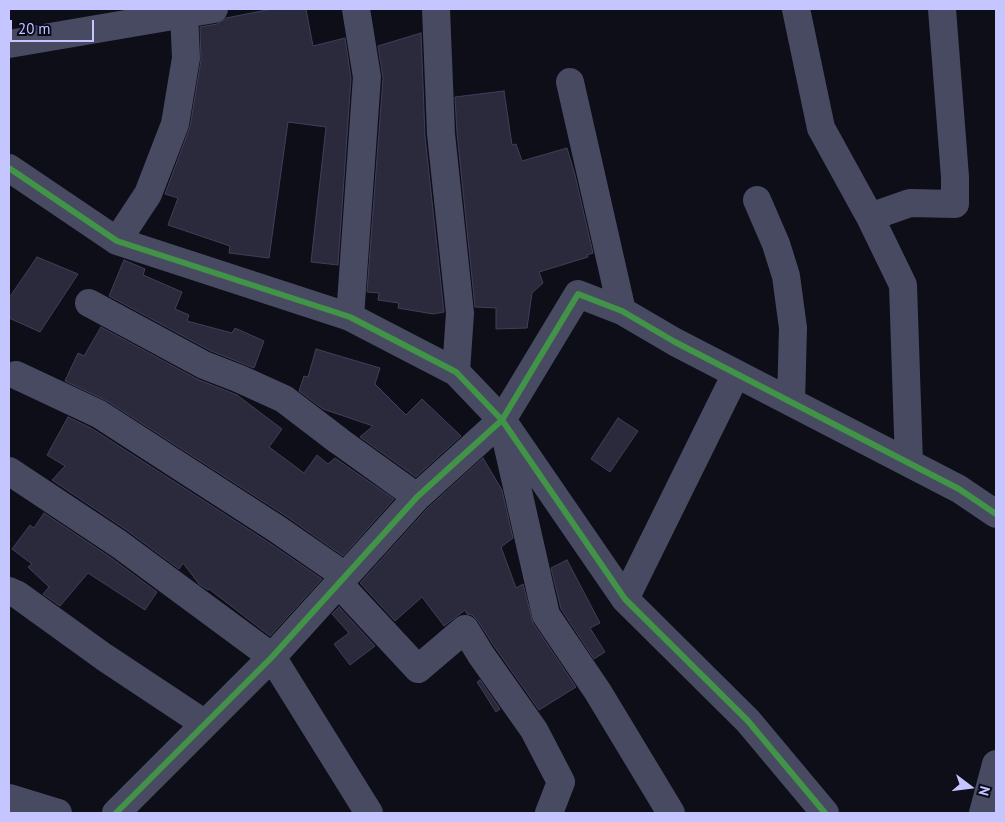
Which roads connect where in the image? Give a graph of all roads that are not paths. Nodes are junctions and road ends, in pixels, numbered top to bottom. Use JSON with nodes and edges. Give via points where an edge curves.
{"nodes":[{"id":1,"x":214,"y":9,"type":"edge"},
{"id":2,"x":356,"y":9,"type":"edge"},
{"id":3,"x":436,"y":9,"type":"edge"},
{"id":4,"x":796,"y":9,"type":"edge"},
{"id":5,"x":942,"y":9,"type":"edge"},
{"id":6,"x":184,"y":13,"type":"junction"},
{"id":7,"x":9,"y":44,"type":"edge"},
{"id":8,"x":570,"y":82,"type":"dead end"},
{"id":9,"x":9,"y":168,"type":"edge"},
{"id":10,"x":757,"y":200,"type":"dead end"},
{"id":11,"x":870,"y":217,"type":"junction"},
{"id":12,"x":117,"y":241,"type":"junction"},
{"id":13,"x":89,"y":303,"type":"dead end"},
{"id":14,"x":622,"y":311,"type":"junction"},
{"id":15,"x":350,"y":317,"type":"junction"},
{"id":16,"x":456,"y":372,"type":"junction"},
{"id":17,"x":736,"y":374,"type":"junction"},
{"id":18,"x":16,"y":375,"type":"dead end"},
{"id":19,"x":791,"y":402,"type":"junction"},
{"id":20,"x":502,"y":420,"type":"junction"},
{"id":21,"x":909,"y":463,"type":"junction"},
{"id":22,"x":9,"y":471,"type":"edge"},
{"id":23,"x":417,"y":497,"type":"junction"},
{"id":24,"x":996,"y":514,"type":"edge"},
{"id":25,"x":342,"y":580,"type":"junction"},
{"id":26,"x":9,"y":591,"type":"edge"},
{"id":27,"x":625,"y":599,"type":"junction"},
{"id":28,"x":272,"y":658,"type":"junction"},
{"id":29,"x":205,"y":724,"type":"junction"},
{"id":30,"x":996,"y":764,"type":"edge"},
{"id":31,"x":9,"y":798,"type":"edge"},
{"id":32,"x":58,"y":813,"type":"edge"},
{"id":33,"x":116,"y":813,"type":"edge"},
{"id":34,"x":369,"y":813,"type":"edge"},
{"id":35,"x":549,"y":813,"type":"edge"},
{"id":36,"x":671,"y":813,"type":"edge"},
{"id":37,"x":825,"y":813,"type":"edge"},
{"id":38,"x":983,"y":813,"type":"edge"}],
"edges":[{"from":1,"to":6,"type":"street"},
{"from":2,"to":15,"type":"street","via":[[367,77]]},
{"from":3,"to":16,"type":"street","via":[[441,134],[460,313]]},
{"from":4,"to":11,"type":"street","via":[[821,128]]},
{"from":5,"to":11,"type":"street","via":[[955,204],[910,203]]},
{"from":6,"to":7,"type":"street"},
{"from":6,"to":12,"type":"street","via":[[186,58],[175,124],[148,194]]},
{"from":8,"to":14,"type":"street"},
{"from":9,"to":12,"type":"street"},
{"from":10,"to":19,"type":"street","via":[[786,276],[793,328]]},
{"from":11,"to":21,"type":"street","via":[[904,286]]},
{"from":12,"to":15,"type":"street"},
{"from":13,"to":23,"type":"street","via":[[204,365],[284,399]]},
{"from":14,"to":17,"type":"street"},
{"from":14,"to":20,"type":"street","via":[[578,294]]},
{"from":15,"to":16,"type":"street"},
{"from":16,"to":20,"type":"street"},
{"from":17,"to":19,"type":"street"},
{"from":17,"to":27,"type":"street"},
{"from":18,"to":25,"type":"street","via":[[99,414],[277,529]]},
{"from":19,"to":21,"type":"street"},
{"from":20,"to":23,"type":"street"},
{"from":20,"to":27,"type":"street"},
{"from":20,"to":36,"type":"street","via":[[546,615],[598,692]]},
{"from":21,"to":24,"type":"street","via":[[959,489]]},
{"from":22,"to":28,"type":"street","via":[[119,544]]},
{"from":23,"to":25,"type":"street"},
{"from":25,"to":28,"type":"street"},
{"from":25,"to":35,"type":"street","via":[[418,668],[465,629],[534,730],[561,782]]},
{"from":26,"to":29,"type":"street"},
{"from":27,"to":37,"type":"street","via":[[748,721]]},
{"from":28,"to":29,"type":"street"},
{"from":28,"to":34,"type":"street"},
{"from":29,"to":33,"type":"street"},
{"from":30,"to":38,"type":"street"},
{"from":31,"to":32,"type":"street"}]}
